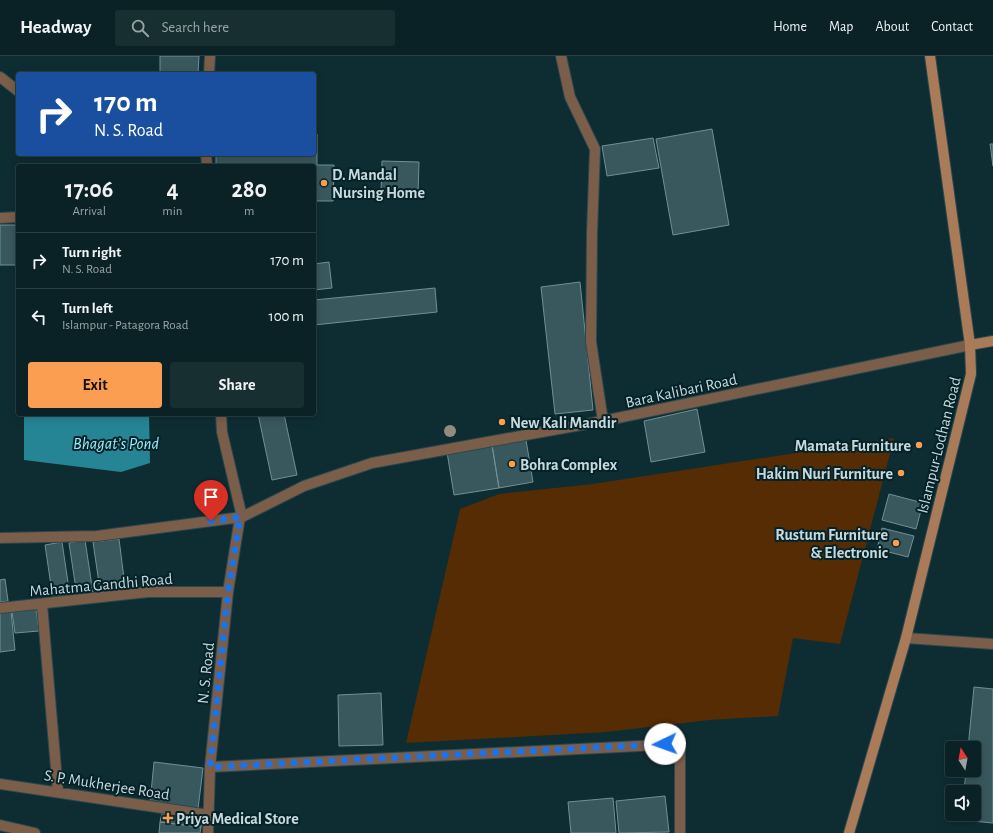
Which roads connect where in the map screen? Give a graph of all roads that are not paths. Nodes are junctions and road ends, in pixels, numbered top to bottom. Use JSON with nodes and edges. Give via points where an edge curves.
{"nodes":[{"id":1,"x":210,"y":56,"type":"edge"},
{"id":2,"x":561,"y":56,"type":"edge"},
{"id":3,"x":930,"y":56,"type":"edge"},
{"id":4,"x":209,"y":72,"type":"edge"},
{"id":5,"x":0,"y":77,"type":"edge"},
{"id":6,"x":16,"y":89,"type":"edge"},
{"id":7,"x":16,"y":217,"type":"edge"},
{"id":8,"x":0,"y":218,"type":"edge"},
{"id":9,"x":993,"y":342,"type":"edge"},
{"id":10,"x":970,"y":345,"type":"junction"},
{"id":11,"x":221,"y":416,"type":"edge"},
{"id":12,"x":603,"y":422,"type":"junction"},
{"id":13,"x":241,"y":517,"type":"junction"},
{"id":14,"x":0,"y":538,"type":"edge"},
{"id":15,"x":228,"y":592,"type":"junction"},
{"id":16,"x":42,"y":604,"type":"junction"},
{"id":17,"x":0,"y":608,"type":"edge"},
{"id":18,"x":906,"y":638,"type":"junction"},
{"id":19,"x":993,"y":644,"type":"edge"},
{"id":20,"x":210,"y":767,"type":"junction"},
{"id":21,"x":0,"y":784,"type":"edge"},
{"id":22,"x":58,"y":792,"type":"junction"},
{"id":23,"x":209,"y":815,"type":"junction"},
{"id":24,"x":0,"y":825,"type":"edge"},
{"id":25,"x":35,"y":833,"type":"edge"},
{"id":26,"x":208,"y":833,"type":"edge"},
{"id":27,"x":680,"y":833,"type":"edge"},
{"id":28,"x":849,"y":833,"type":"edge"}],
"edges":[{"from":1,"to":4,"type":"street"},
{"from":2,"to":12,"type":"street","via":[[570,97],[596,148],[591,342]]},
{"from":3,"to":10,"type":"main road","name":"Islampur-Lodhan Road"},
{"from":5,"to":6,"type":"street"},
{"from":7,"to":8,"type":"street"},
{"from":9,"to":10,"type":"main road"},
{"from":10,"to":12,"type":"street","name":"Bara Kalibari Road"},
{"from":10,"to":18,"type":"main road","name":"Islampur-Lodhan Road","via":[[971,374]]},
{"from":11,"to":13,"type":"street","via":[[222,432]]},
{"from":12,"to":13,"type":"street","name":"Bara Kalibari Road","via":[[372,462],[304,486]]},
{"from":13,"to":14,"type":"street","name":"Bara Kalibari Road","via":[[97,536]]},
{"from":13,"to":15,"type":"street","name":"N. S. Road"},
{"from":15,"to":16,"type":"street","name":"Mahatma Gandhi Road","via":[[148,592]]},
{"from":15,"to":20,"type":"street","name":"N. S. Road"},
{"from":16,"to":17,"type":"street","name":"Mahatma Gandhi Road"},
{"from":16,"to":22,"type":"street"},
{"from":18,"to":19,"type":"street"},
{"from":18,"to":28,"type":"main road","name":"Islampur-Lodhan Road"},
{"from":20,"to":23,"type":"street","name":"N. S. Road"},
{"from":20,"to":27,"type":"street","via":[[680,744]]},
{"from":21,"to":22,"type":"street","name":"S. P. Mukherjee Road"},
{"from":22,"to":23,"type":"street","name":"S. P. Mukherjee Road"},
{"from":23,"to":26,"type":"street","name":"N. S. Road"},
{"from":24,"to":25,"type":"street"}]}
